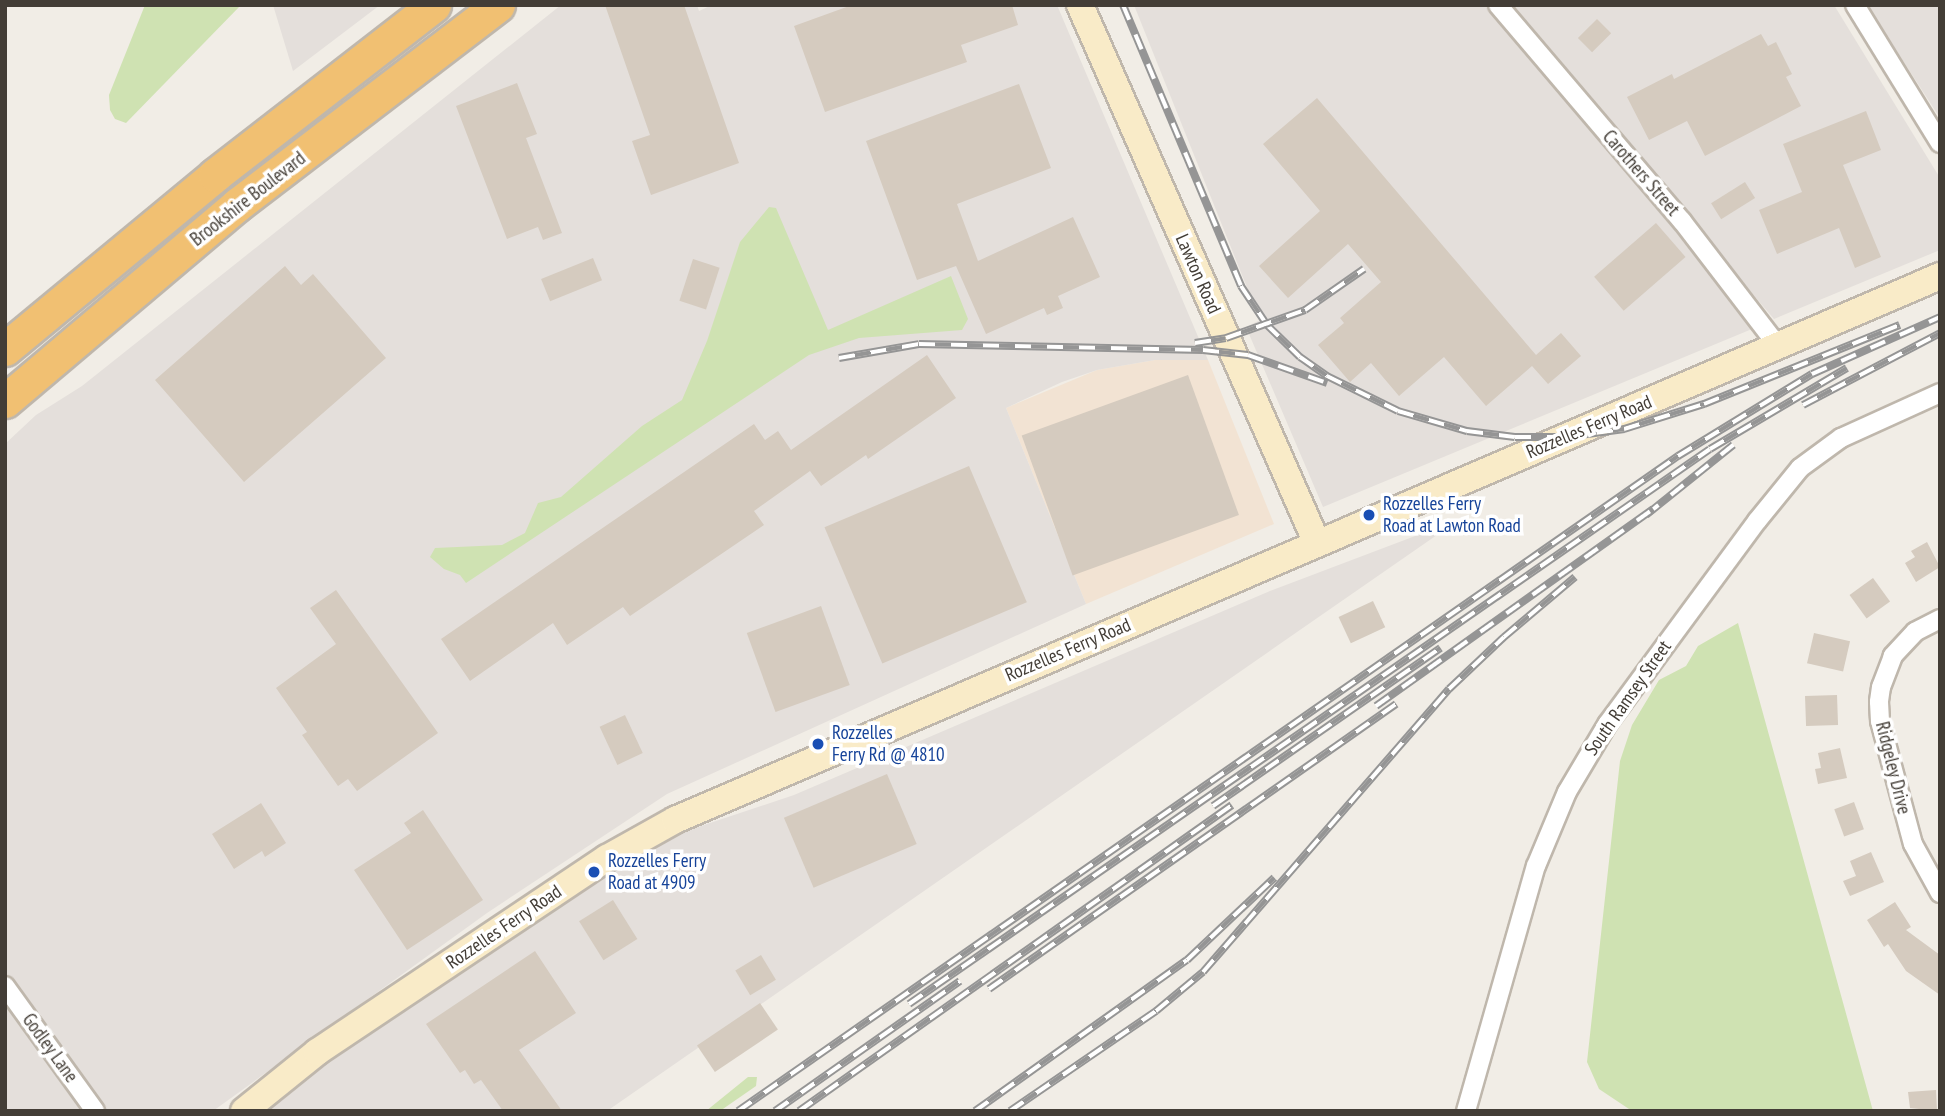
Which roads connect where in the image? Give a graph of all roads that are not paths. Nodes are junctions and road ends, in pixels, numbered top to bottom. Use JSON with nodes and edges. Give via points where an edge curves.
{"nodes":[{"id":1,"x":434,"y":5,"type":"edge"},
{"id":2,"x":499,"y":5,"type":"edge"},
{"id":3,"x":1080,"y":5,"type":"edge"},
{"id":4,"x":1498,"y":5,"type":"edge"},
{"id":5,"x":1855,"y":5,"type":"edge"},
{"id":6,"x":1940,"y":143,"type":"edge"},
{"id":7,"x":1940,"y":276,"type":"edge"},
{"id":8,"x":1778,"y":346,"type":"junction"},
{"id":9,"x":5,"y":349,"type":"edge"},
{"id":10,"x":1940,"y":393,"type":"edge"},
{"id":11,"x":5,"y":401,"type":"edge"},
{"id":12,"x":1317,"y":544,"type":"junction"},
{"id":13,"x":1940,"y":619,"type":"edge"},
{"id":14,"x":1940,"y":893,"type":"edge"},
{"id":15,"x":5,"y":986,"type":"edge"},
{"id":16,"x":95,"y":1111,"type":"edge"},
{"id":17,"x":244,"y":1111,"type":"edge"},
{"id":18,"x":1465,"y":1111,"type":"edge"}],
"edges":[{"from":1,"to":9,"type":"highway","name":"Brookshire Boulevard","via":[[215,175]]},
{"from":2,"to":11,"type":"highway","name":"Brookshire Boulevard","via":[[238,204]]},
{"from":3,"to":12,"type":"street","name":"Lawton Road"},
{"from":4,"to":8,"type":"street","name":"Carothers Street","via":[[1682,221]]},
{"from":5,"to":6,"type":"street"},
{"from":7,"to":8,"type":"street","name":"Rozzelles Ferry Road"},
{"from":8,"to":12,"type":"street","name":"Rozzelles Ferry Road"},
{"from":10,"to":18,"type":"street","name":"South Ramsey Street","via":[[1841,438],[1800,468],[1608,723],[1567,792],[1545,841]]},
{"from":12,"to":17,"type":"street","name":"Rozzelles Ferry Road","via":[[675,820],[607,858],[317,1052]]},
{"from":13,"to":14,"type":"street","name":"Ridgeley Drive","via":[[1914,632],[1900,647],[1888,666],[1879,702],[1913,844]]},
{"from":15,"to":16,"type":"street","name":"Godley Lane"}]}
